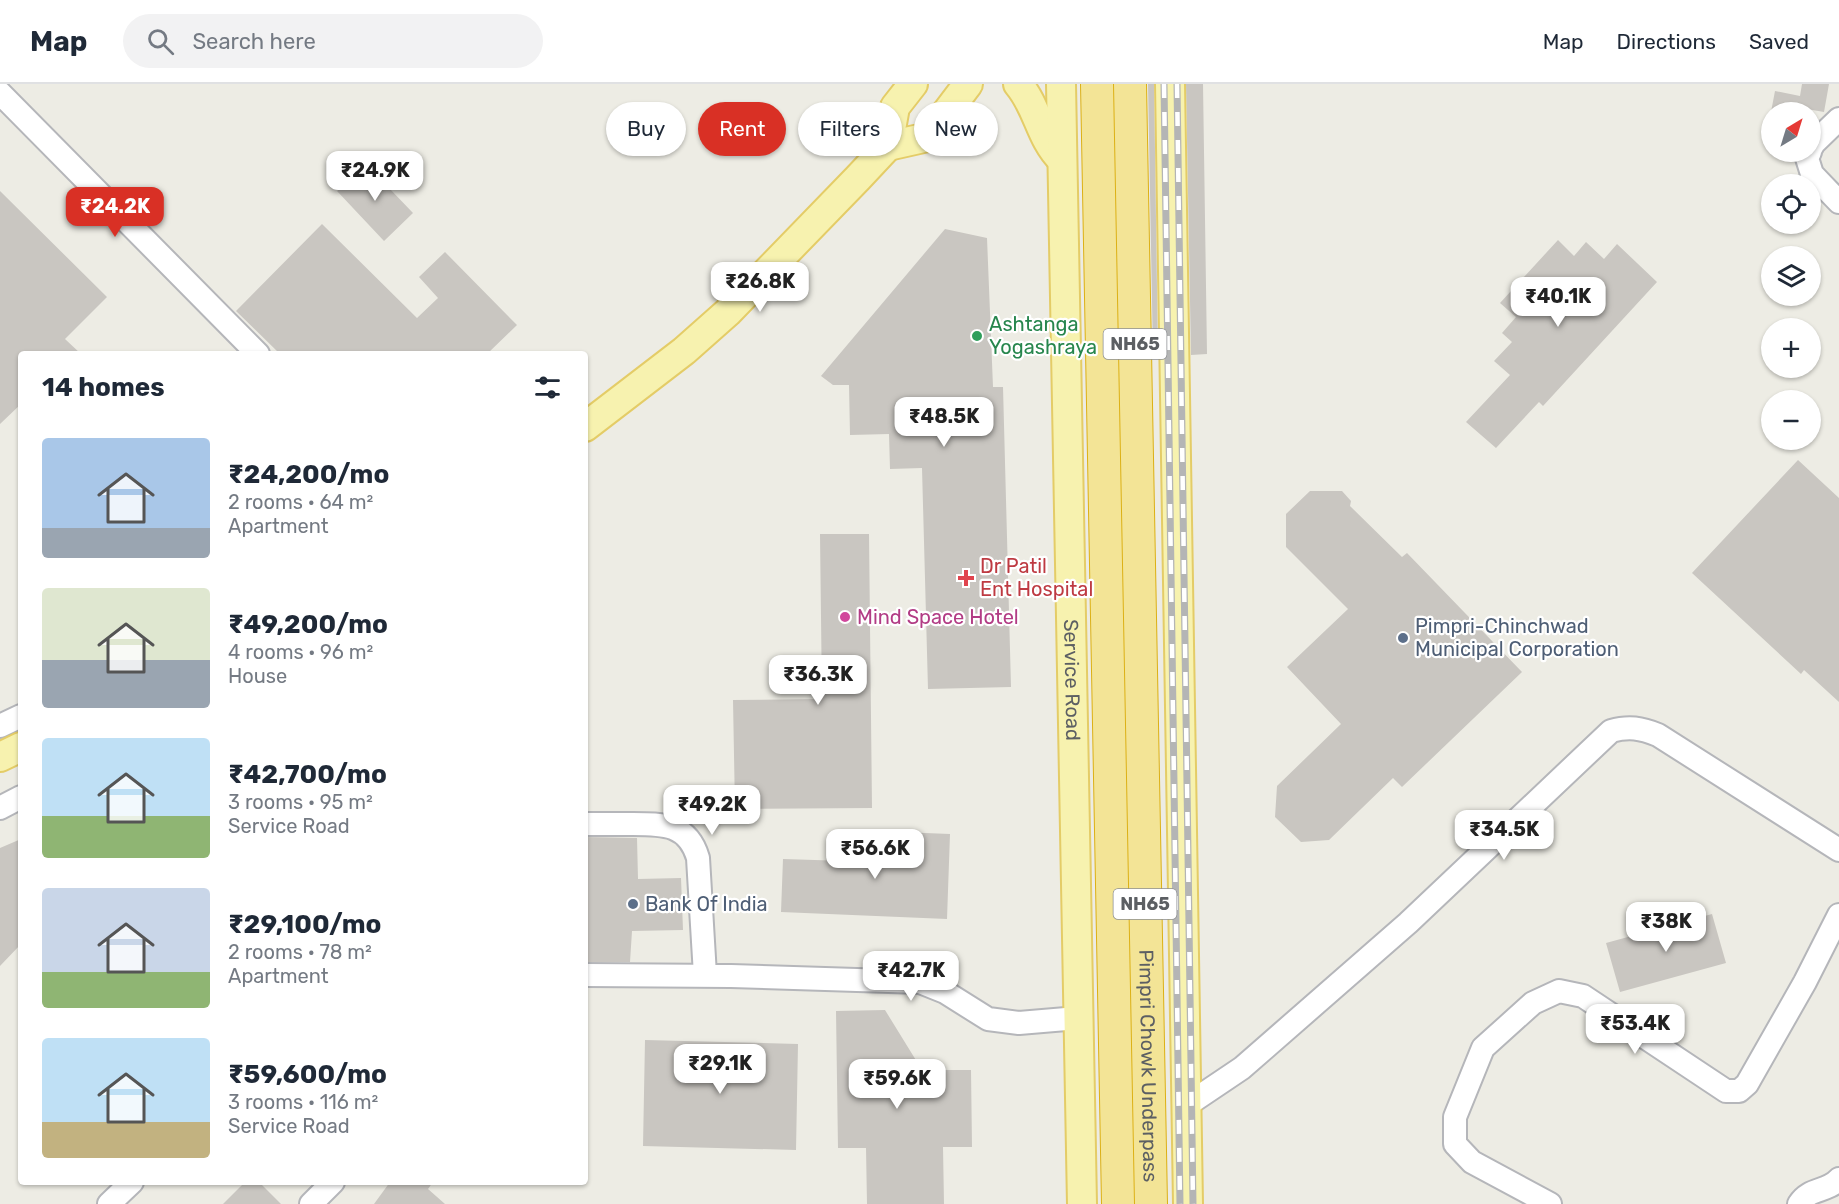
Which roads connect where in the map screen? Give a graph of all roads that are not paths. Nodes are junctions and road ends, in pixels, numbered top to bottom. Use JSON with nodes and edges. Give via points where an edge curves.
{"nodes":[{"id":1,"x":913,"y":84,"type":"edge"},
{"id":2,"x":968,"y":84,"type":"edge"},
{"id":3,"x":1018,"y":84,"type":"edge"},
{"id":4,"x":1061,"y":84,"type":"edge"},
{"id":5,"x":1097,"y":84,"type":"edge"},
{"id":6,"x":1130,"y":84,"type":"edge"},
{"id":7,"x":1170,"y":84,"type":"edge"},
{"id":8,"x":0,"y":93,"type":"edge"},
{"id":9,"x":899,"y":102,"type":"edge"},
{"id":10,"x":1839,"y":119,"type":"edge"},
{"id":11,"x":1821,"y":136,"type":"edge"},
{"id":12,"x":902,"y":143,"type":"edge"},
{"id":13,"x":878,"y":156,"type":"edge"},
{"id":14,"x":1062,"y":160,"type":"junction"},
{"id":15,"x":1808,"y":162,"type":"edge"},
{"id":16,"x":1839,"y":202,"type":"edge"},
{"id":17,"x":255,"y":351,"type":"edge"},
{"id":18,"x":588,"y":425,"type":"edge"},
{"id":19,"x":18,"y":717,"type":"edge"},
{"id":20,"x":0,"y":726,"type":"edge"},
{"id":21,"x":18,"y":748,"type":"edge"},
{"id":22,"x":0,"y":757,"type":"edge"},
{"id":23,"x":18,"y":799,"type":"edge"},
{"id":24,"x":0,"y":808,"type":"edge"},
{"id":25,"x":588,"y":824,"type":"edge"},
{"id":26,"x":1839,"y":850,"type":"edge"},
{"id":27,"x":1839,"y":915,"type":"edge"},
{"id":28,"x":588,"y":975,"type":"edge"},
{"id":29,"x":705,"y":975,"type":"junction"},
{"id":30,"x":1078,"y":1018,"type":"junction"},
{"id":31,"x":1186,"y":1105,"type":"junction"},
{"id":32,"x":1839,"y":1179,"type":"edge"},
{"id":33,"x":129,"y":1185,"type":"edge"},
{"id":34,"x":330,"y":1185,"type":"edge"},
{"id":35,"x":109,"y":1204,"type":"edge"},
{"id":36,"x":311,"y":1204,"type":"edge"},
{"id":37,"x":1082,"y":1204,"type":"edge"},
{"id":38,"x":1118,"y":1204,"type":"edge"},
{"id":39,"x":1151,"y":1204,"type":"edge"},
{"id":40,"x":1188,"y":1204,"type":"edge"},
{"id":41,"x":1550,"y":1204,"type":"edge"},
{"id":42,"x":1798,"y":1204,"type":"edge"}],
"edges":[{"from":1,"to":9,"type":"main road"},
{"from":2,"to":12,"type":"main road","via":[[928,137]]},
{"from":3,"to":14,"type":"main road","via":[[1030,100],[1047,142]]},
{"from":4,"to":14,"type":"main road","name":"Service Road"},
{"from":5,"to":38,"type":"highway","name":"Pimpri Chowk Underpass","number":"NH65"},
{"from":6,"to":39,"type":"highway","name":"Pimpri Chowk Underpass","number":"NH65"},
{"from":7,"to":31,"type":"main road"},
{"from":8,"to":17,"type":"street"},
{"from":10,"to":11,"type":"street"},
{"from":13,"to":18,"type":"main road","via":[[728,312]]},
{"from":14,"to":30,"type":"main road","name":"Service Road"},
{"from":15,"to":16,"type":"street","via":[[1812,174]]},
{"from":19,"to":20,"type":"street"},
{"from":21,"to":22,"type":"main road"},
{"from":23,"to":24,"type":"street"},
{"from":25,"to":29,"type":"street","via":[[660,824],[686,835],[698,858]]},
{"from":26,"to":31,"type":"street","via":[[1658,735],[1641,728],[1611,731],[1394,936],[1242,1068]]},
{"from":27,"to":41,"type":"street","via":[[1805,982],[1747,1084],[1739,1091],[1726,1090],[1583,996],[1559,991],[1533,1003],[1482,1048],[1455,1117],[1455,1144],[1472,1162]]},
{"from":28,"to":29,"type":"street"},
{"from":29,"to":30,"type":"street","via":[[920,982],[945,992],[988,1019],[1018,1023]]},
{"from":30,"to":37,"type":"main road","name":"Service Road"},
{"from":31,"to":40,"type":"main road"},
{"from":32,"to":42,"type":"street","via":[[1804,1196]]},
{"from":33,"to":35,"type":"street"},
{"from":34,"to":36,"type":"street"}]}
